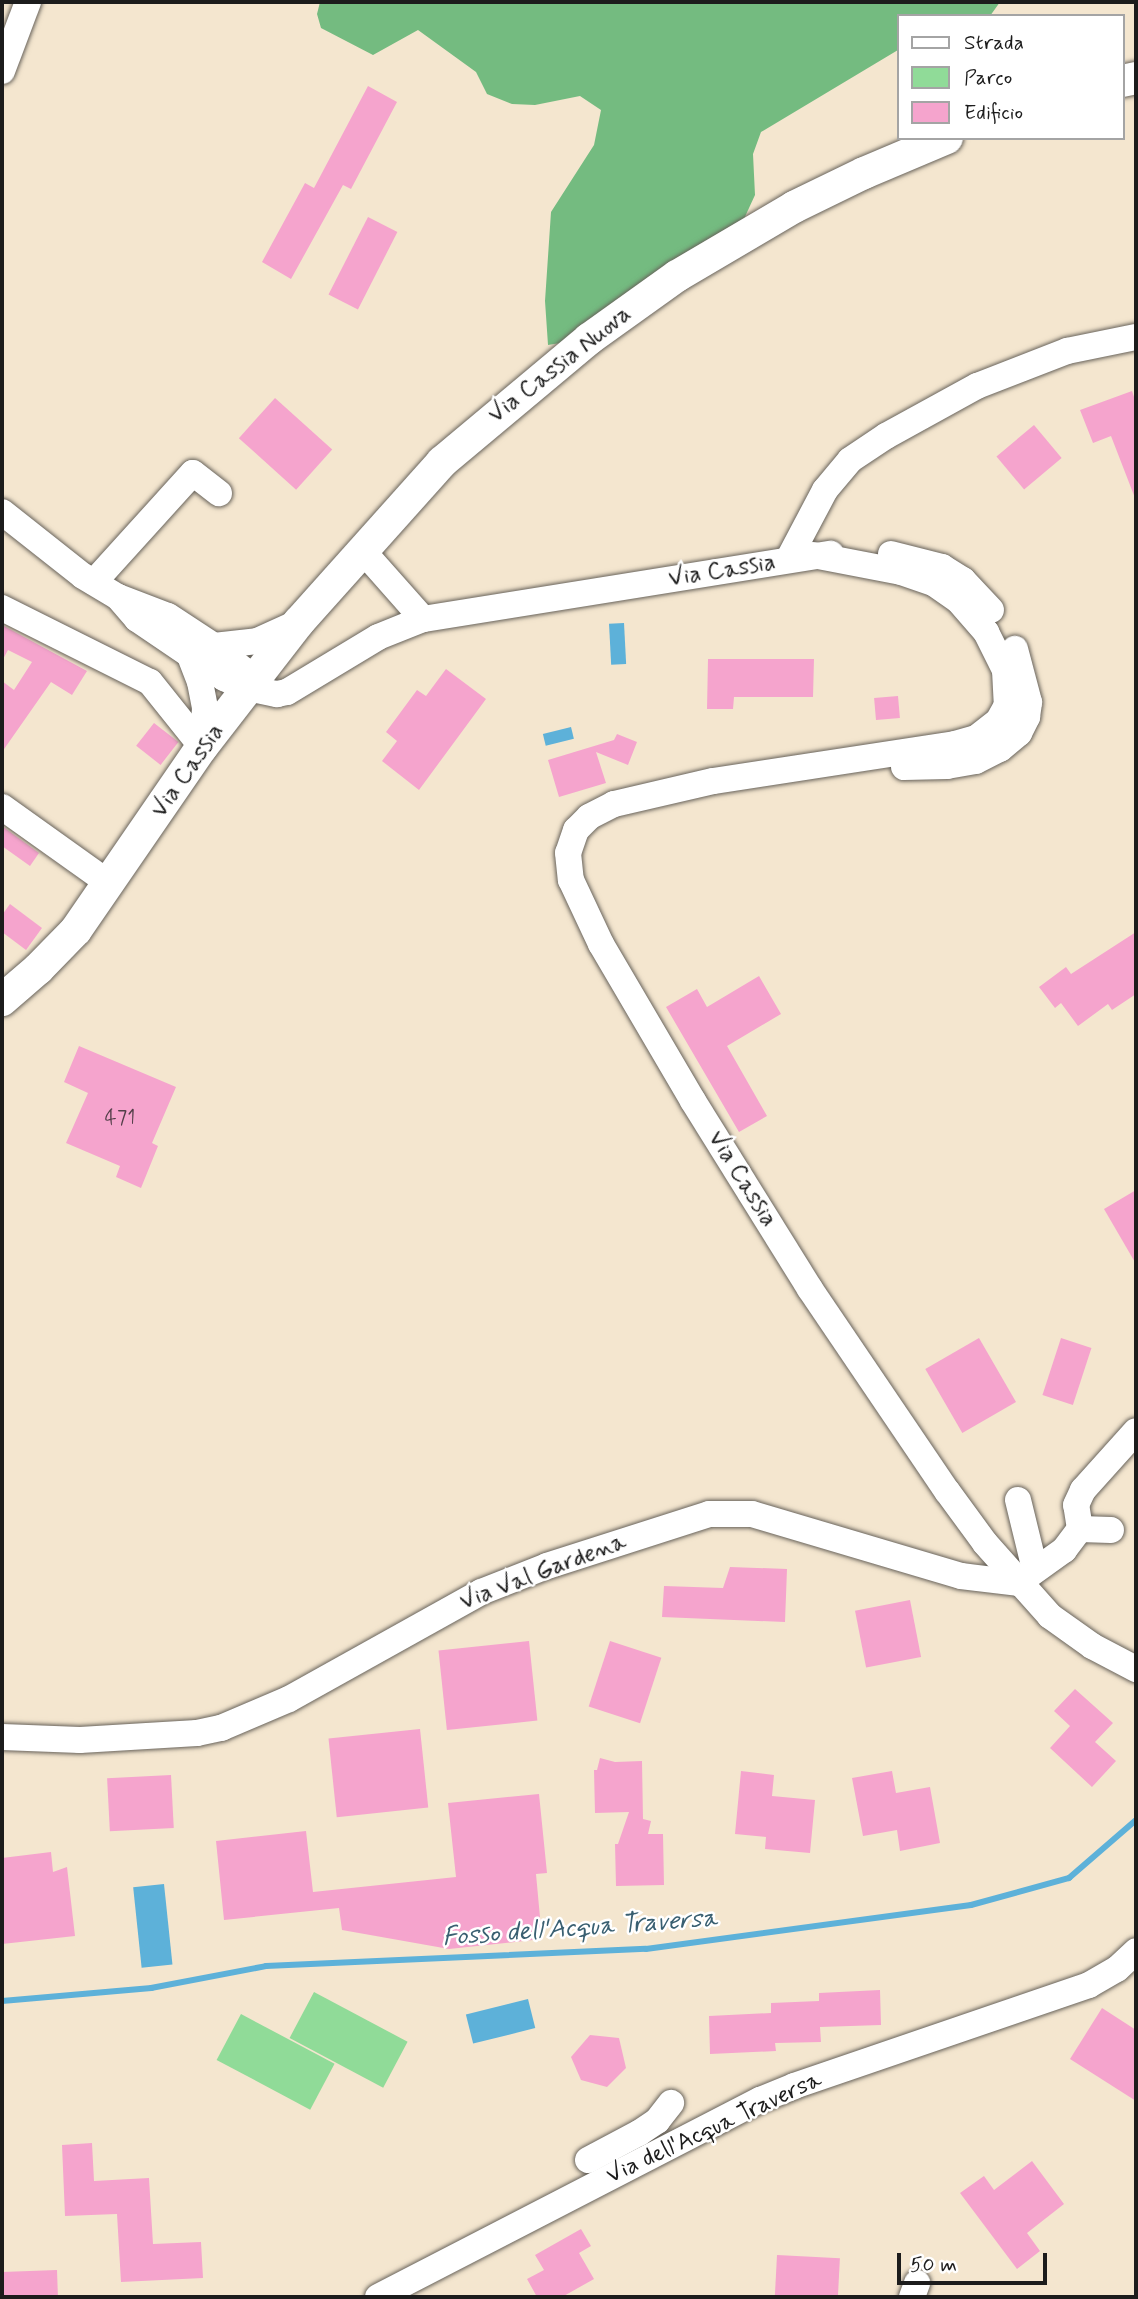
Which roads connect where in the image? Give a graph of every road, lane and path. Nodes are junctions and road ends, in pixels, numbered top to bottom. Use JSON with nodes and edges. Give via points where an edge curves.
{"nodes":[{"id":1,"x":28,"y":2,"type":"edge"},
{"id":2,"x":2,"y":71,"type":"edge"},
{"id":3,"x":942,"y":140,"type":"edge"},
{"id":4,"x":1136,"y":337,"type":"edge"},
{"id":5,"x":219,"y":494,"type":"dead end"},
{"id":6,"x":2,"y":512,"type":"edge"},
{"id":7,"x":362,"y":550,"type":"junction"},
{"id":8,"x":801,"y":557,"type":"junction"},
{"id":9,"x":94,"y":582,"type":"junction"},
{"id":10,"x":118,"y":597,"type":"junction"},
{"id":11,"x":2,"y":608,"type":"edge"},
{"id":12,"x":423,"y":619,"type":"junction"},
{"id":13,"x":299,"y":622,"type":"junction"},
{"id":14,"x":214,"y":646,"type":"junction"},
{"id":15,"x":190,"y":656,"type":"junction"},
{"id":16,"x":248,"y":688,"type":"junction"},
{"id":17,"x":202,"y":747,"type":"junction"},
{"id":18,"x":2,"y":807,"type":"edge"},
{"id":19,"x":110,"y":884,"type":"junction"},
{"id":20,"x":2,"y":1000,"type":"edge"},
{"id":21,"x":1136,"y":1431,"type":"edge"},
{"id":22,"x":1018,"y":1500,"type":"dead end"},
{"id":23,"x":1080,"y":1529,"type":"junction"},
{"id":24,"x":1111,"y":1530,"type":"dead end"},
{"id":25,"x":1027,"y":1576,"type":"junction"},
{"id":26,"x":1136,"y":1669,"type":"edge"},
{"id":27,"x":2,"y":1737,"type":"edge"},
{"id":28,"x":1136,"y":1951,"type":"edge"},
{"id":29,"x":671,"y":2102,"type":"dead end"},
{"id":30,"x":645,"y":2144,"type":"junction"},
{"id":31,"x":589,"y":2160,"type":"dead end"},
{"id":32,"x":378,"y":2297,"type":"edge"}],
"edges":[{"from":1,"to":2,"type":"street"},
{"from":3,"to":7,"type":"main road","name":"Via Cassia Nuova","via":[[794,207],[649,295],[472,435]]},
{"from":4,"to":8,"type":"street","via":[[1067,351],[990,381],[886,436],[850,460],[825,490]]},
{"from":5,"to":9,"type":"street","via":[[193,473]]},
{"from":6,"to":9,"type":"street"},
{"from":7,"to":12,"type":"street"},
{"from":7,"to":13,"type":"main road","name":"Via Cassia Nuova"},
{"from":8,"to":12,"type":"street","name":"Via Cassia"},
{"from":8,"to":25,"type":"street","name":"Via Cassia","via":[[876,552],[931,562],[954,573],[997,617],[1016,651],[1029,702],[1019,733],[976,761],[804,770],[667,789],[598,811],[572,837],[568,853],[571,880],[601,944],[810,1289],[947,1491]]},
{"from":9,"to":10,"type":"street"},
{"from":10,"to":14,"type":"street","via":[[168,616]]},
{"from":10,"to":15,"type":"street","via":[[137,619]]},
{"from":11,"to":17,"type":"street","via":[[150,682]]},
{"from":12,"to":16,"type":"street","name":"Via Cassia","via":[[362,645],[282,693]]},
{"from":13,"to":14,"type":"street","via":[[257,640]]},
{"from":13,"to":16,"type":"main road","name":"Via Cassia Nuova"},
{"from":14,"to":16,"type":"street","via":[[244,670]]},
{"from":15,"to":16,"type":"street"},
{"from":15,"to":17,"type":"street","via":[[205,708]]},
{"from":16,"to":17,"type":"main road","name":"Via Cassia"},
{"from":17,"to":19,"type":"main road","name":"Via Cassia"},
{"from":18,"to":19,"type":"street"},
{"from":19,"to":20,"type":"main road","name":"Via Cassia","via":[[67,940]]},
{"from":21,"to":23,"type":"street","via":[[1083,1490],[1076,1505]]},
{"from":22,"to":25,"type":"street"},
{"from":23,"to":24,"type":"street"},
{"from":23,"to":25,"type":"street","via":[[1064,1550]]},
{"from":25,"to":26,"type":"street","name":"Via Cassia","via":[[1067,1629]]},
{"from":25,"to":27,"type":"street","name":"Via Val Gardena","via":[[961,1576],[751,1514],[709,1514],[481,1591],[289,1699],[221,1728],[80,1740]]},
{"from":28,"to":30,"type":"street","name":"Via dell'Acqua Traversa","via":[[1089,1985],[794,2086]]},
{"from":29,"to":30,"type":"street"},
{"from":30,"to":31,"type":"street"},
{"from":30,"to":32,"type":"street","name":"Via dell'Acqua Traversa","via":[[436,2270]]}]}
